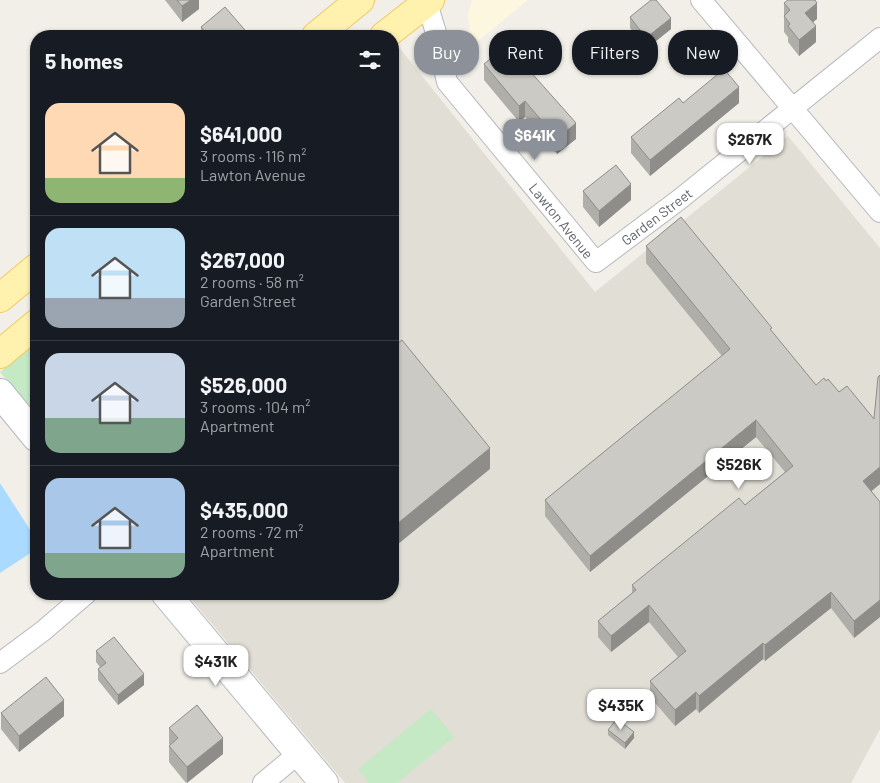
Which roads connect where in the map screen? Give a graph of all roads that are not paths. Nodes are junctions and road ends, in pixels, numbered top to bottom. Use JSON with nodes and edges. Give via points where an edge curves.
{"nodes":[{"id":1,"x":360,"y":0,"type":"edge"},
{"id":2,"x":701,"y":0,"type":"edge"},
{"id":3,"x":428,"y":1,"type":"edge"},
{"id":4,"x":323,"y":30,"type":"edge"},
{"id":5,"x":392,"y":30,"type":"edge"},
{"id":6,"x":880,"y":38,"type":"edge"},
{"id":7,"x":792,"y":109,"type":"junction"},
{"id":8,"x":880,"y":212,"type":"edge"},
{"id":9,"x":596,"y":262,"type":"joint"},
{"id":10,"x":30,"y":273,"type":"edge"},
{"id":11,"x":0,"y":298,"type":"edge"},
{"id":12,"x":30,"y":329,"type":"edge"},
{"id":13,"x":0,"y":354,"type":"edge"},
{"id":14,"x":0,"y":393,"type":"edge"},
{"id":15,"x":30,"y":430,"type":"edge"},
{"id":16,"x":79,"y":600,"type":"edge"},
{"id":17,"x":171,"y":600,"type":"edge"},
{"id":18,"x":0,"y":663,"type":"edge"},
{"id":19,"x":299,"y":753,"type":"junction"},
{"id":20,"x":263,"y":783,"type":"edge"},
{"id":21,"x":324,"y":783,"type":"edge"}],
"edges":[{"from":1,"to":4,"type":"main road"},
{"from":2,"to":7,"type":"street"},
{"from":3,"to":5,"type":"main road"},
{"from":3,"to":9,"type":"street","name":"Lawton Avenue","via":[[448,82]]},
{"from":6,"to":7,"type":"street","name":"Garden Street"},
{"from":7,"to":8,"type":"street"},
{"from":7,"to":9,"type":"street","name":"Garden Street","via":[[680,200]]},
{"from":10,"to":11,"type":"main road"},
{"from":12,"to":13,"type":"main road"},
{"from":14,"to":15,"type":"street"},
{"from":16,"to":18,"type":"street"},
{"from":17,"to":19,"type":"street"},
{"from":19,"to":20,"type":"street"},
{"from":19,"to":21,"type":"street"}]}
